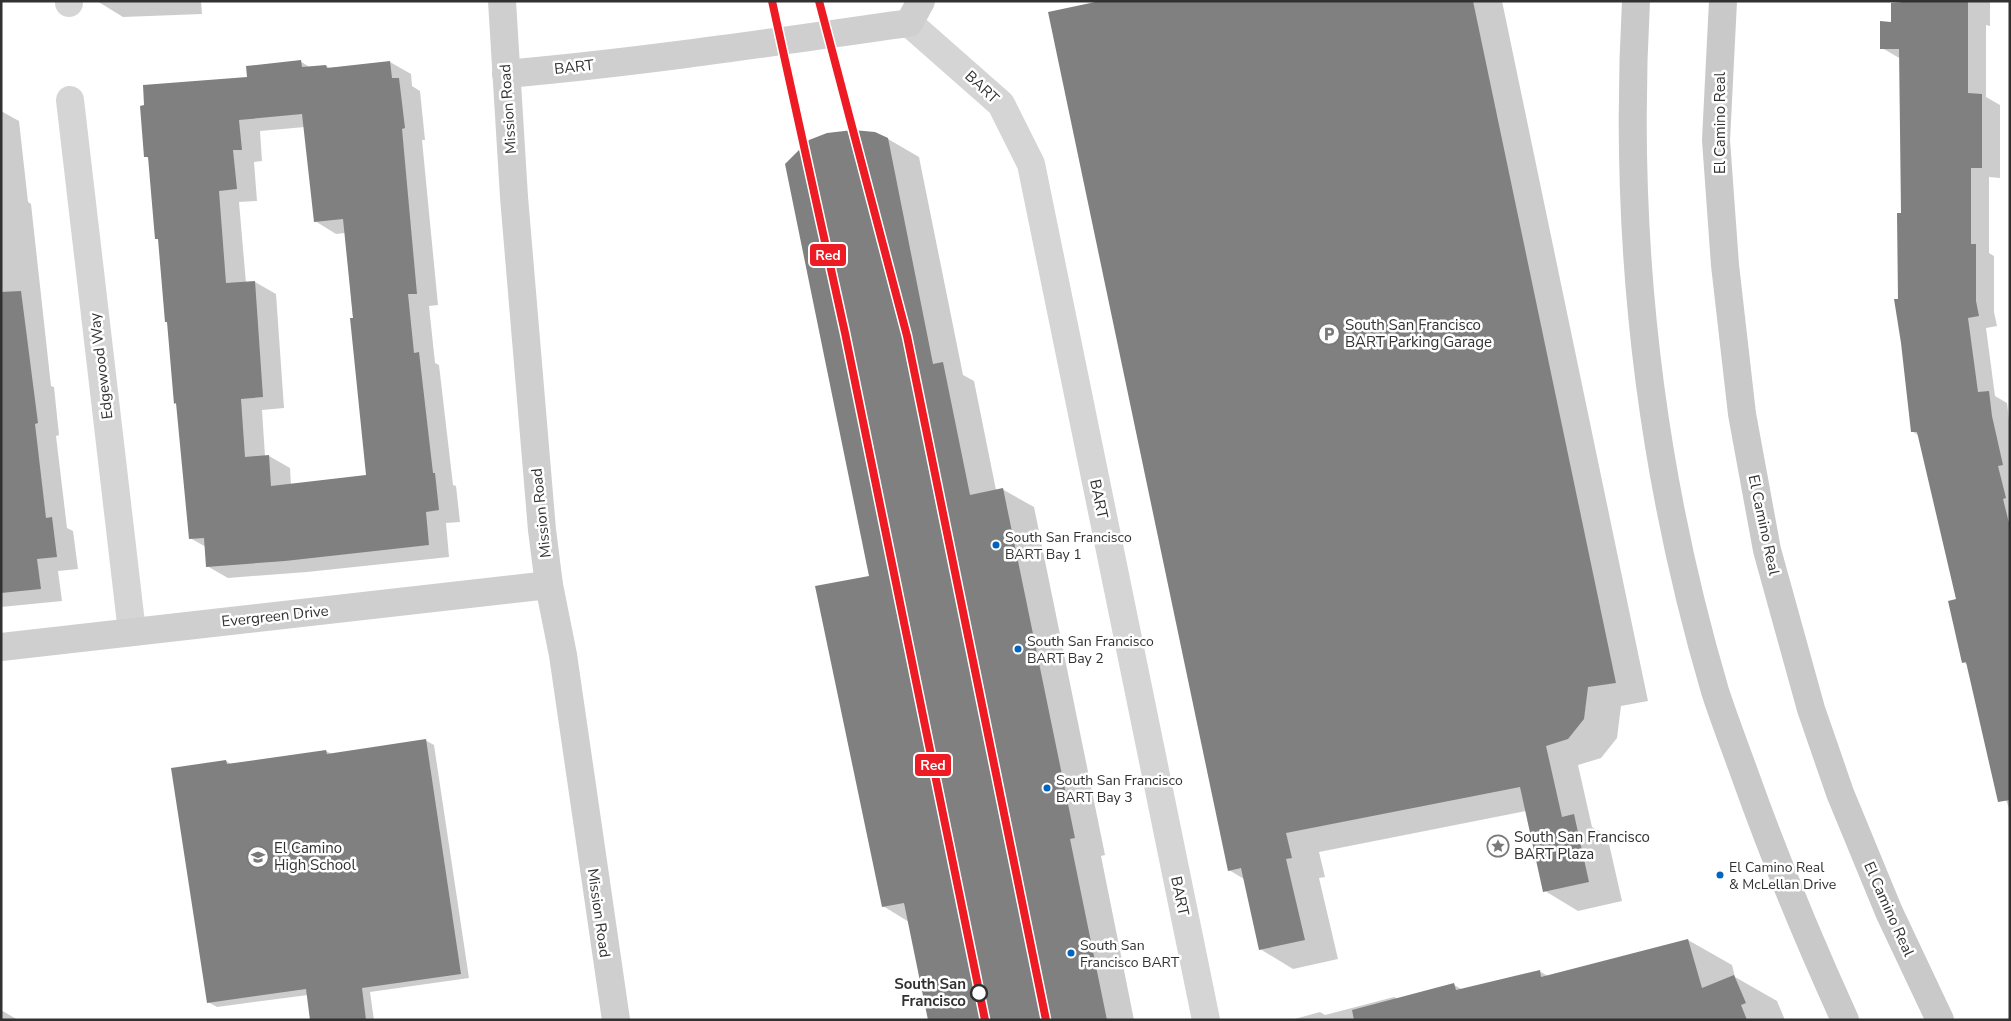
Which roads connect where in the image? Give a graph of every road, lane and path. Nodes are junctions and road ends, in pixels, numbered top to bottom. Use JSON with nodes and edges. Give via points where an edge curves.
{"nodes":[{"id":1,"x":502,"y":1,"type":"edge"},
{"id":2,"x":1636,"y":1,"type":"edge"},
{"id":3,"x":1723,"y":1,"type":"edge"},
{"id":4,"x":915,"y":12,"type":"edge"},
{"id":5,"x":506,"y":74,"type":"junction"},
{"id":6,"x":70,"y":100,"type":"dead end"},
{"id":7,"x":549,"y":585,"type":"junction"},
{"id":8,"x":132,"y":632,"type":"junction"},
{"id":9,"x":1,"y":647,"type":"edge"},
{"id":10,"x":616,"y":1020,"type":"edge"},
{"id":11,"x":1206,"y":1020,"type":"edge"},
{"id":12,"x":1845,"y":1020,"type":"edge"},
{"id":13,"x":1940,"y":1020,"type":"edge"}],
"edges":[{"from":1,"to":5,"type":"main road","name":"Mission Road"},
{"from":2,"to":12,"type":"main road","via":[[1633,169],[1640,297],[1655,426],[1683,564],[1722,710],[1777,864]]},
{"from":3,"to":13,"type":"main road","name":"El Camino Real","via":[[1716,140],[1725,265],[1742,414],[1768,550],[1811,709],[1840,793]]},
{"from":4,"to":5,"type":"main road","name":"BART","via":[[731,49]]},
{"from":4,"to":11,"type":"street","name":"BART","via":[[1001,104],[1031,164]]},
{"from":5,"to":7,"type":"main road","name":"Mission Road","via":[[527,361]]},
{"from":6,"to":8,"type":"street","name":"Edgewood Way"},
{"from":7,"to":8,"type":"main road","name":"Evergreen Drive"},
{"from":7,"to":10,"type":"main road","name":"Mission Road","via":[[563,655]]},
{"from":8,"to":9,"type":"main road","name":"Evergreen Drive"}]}
